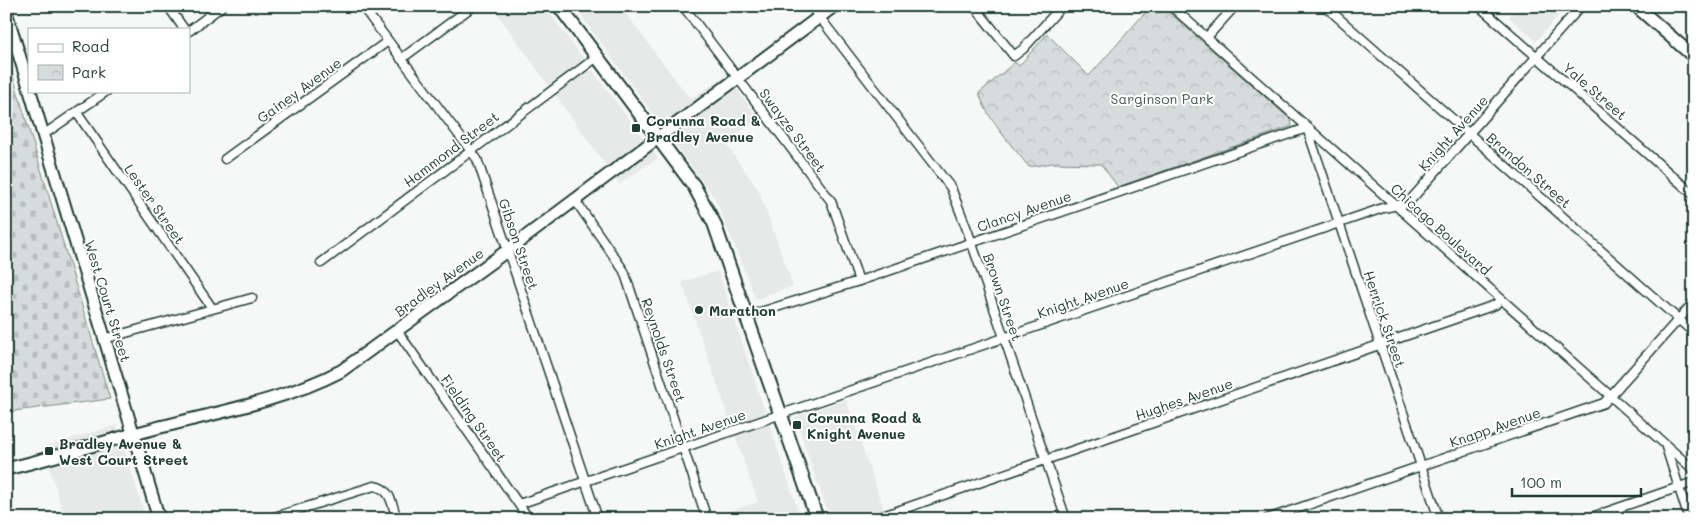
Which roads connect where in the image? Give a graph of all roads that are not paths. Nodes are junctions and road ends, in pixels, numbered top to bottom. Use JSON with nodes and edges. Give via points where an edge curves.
{"nodes":[{"id":1,"x":168,"y":6,"type":"edge"},
{"id":2,"x":222,"y":6,"type":"edge"},
{"id":3,"x":362,"y":6,"type":"edge"},
{"id":4,"x":474,"y":6,"type":"edge"},
{"id":5,"x":559,"y":6,"type":"edge"},
{"id":6,"x":683,"y":6,"type":"edge"},
{"id":7,"x":811,"y":6,"type":"edge"},
{"id":8,"x":834,"y":6,"type":"edge"},
{"id":9,"x":974,"y":6,"type":"edge"},
{"id":10,"x":1062,"y":6,"type":"edge"},
{"id":11,"x":1172,"y":6,"type":"edge"},
{"id":12,"x":1235,"y":6,"type":"edge"},
{"id":13,"x":1325,"y":6,"type":"edge"},
{"id":14,"x":1479,"y":6,"type":"edge"},
{"id":15,"x":1581,"y":6,"type":"edge"},
{"id":16,"x":1636,"y":6,"type":"edge"},
{"id":17,"x":6,"y":12,"type":"edge"},
{"id":18,"x":820,"y":17,"type":"junction"},
{"id":19,"x":183,"y":28,"type":"edge"},
{"id":20,"x":190,"y":30,"type":"edge"},
{"id":21,"x":1207,"y":37,"type":"junction"},
{"id":22,"x":388,"y":41,"type":"junction"},
{"id":23,"x":597,"y":57,"type":"junction"},
{"id":24,"x":1537,"y":57,"type":"junction"},
{"id":25,"x":1694,"y":57,"type":"edge"},
{"id":26,"x":401,"y":59,"type":"junction"},
{"id":27,"x":738,"y":79,"type":"junction"},
{"id":28,"x":28,"y":83,"type":"edge"},
{"id":29,"x":30,"y":92,"type":"edge"},
{"id":30,"x":106,"y":92,"type":"edge"},
{"id":31,"x":77,"y":113,"type":"junction"},
{"id":32,"x":1308,"y":128,"type":"junction"},
{"id":33,"x":1469,"y":134,"type":"junction"},
{"id":34,"x":43,"y":135,"type":"junction"},
{"id":35,"x":658,"y":138,"type":"junction"},
{"id":36,"x":470,"y":151,"type":"junction"},
{"id":37,"x":225,"y":159,"type":"dead end"},
{"id":38,"x":1694,"y":195,"type":"edge"},
{"id":39,"x":575,"y":200,"type":"junction"},
{"id":40,"x":1395,"y":206,"type":"junction"},
{"id":41,"x":1339,"y":224,"type":"junction"},
{"id":42,"x":971,"y":242,"type":"junction"},
{"id":43,"x":508,"y":250,"type":"junction"},
{"id":44,"x":321,"y":263,"type":"dead end"},
{"id":45,"x":859,"y":281,"type":"junction"},
{"id":46,"x":252,"y":298,"type":"dead end"},
{"id":47,"x":1501,"y":299,"type":"junction"},
{"id":48,"x":1694,"y":302,"type":"edge"},
{"id":49,"x":212,"y":308,"type":"junction"},
{"id":50,"x":748,"y":316,"type":"junction"},
{"id":51,"x":1679,"y":320,"type":"junction"},
{"id":52,"x":398,"y":332,"type":"junction"},
{"id":53,"x":1694,"y":333,"type":"edge"},
{"id":54,"x":1004,"y":338,"type":"junction"},
{"id":55,"x":104,"y":339,"type":"junction"},
{"id":56,"x":1380,"y":345,"type":"junction"},
{"id":57,"x":1611,"y":396,"type":"junction"},
{"id":58,"x":781,"y":415,"type":"junction"},
{"id":59,"x":133,"y":434,"type":"junction"},
{"id":60,"x":1666,"y":445,"type":"junction"},
{"id":61,"x":684,"y":448,"type":"junction"},
{"id":62,"x":1046,"y":459,"type":"junction"},
{"id":63,"x":1421,"y":466,"type":"junction"},
{"id":64,"x":6,"y":470,"type":"edge"},
{"id":65,"x":1694,"y":470,"type":"edge"},
{"id":66,"x":585,"y":481,"type":"junction"},
{"id":67,"x":1694,"y":482,"type":"edge"},
{"id":68,"x":1679,"y":487,"type":"junction"},
{"id":69,"x":519,"y":504,"type":"junction"},
{"id":70,"x":159,"y":519,"type":"edge"},
{"id":71,"x":268,"y":519,"type":"edge"},
{"id":72,"x":397,"y":519,"type":"edge"},
{"id":73,"x":529,"y":519,"type":"edge"},
{"id":74,"x":598,"y":519,"type":"edge"},
{"id":75,"x":707,"y":519,"type":"edge"},
{"id":76,"x":817,"y":519,"type":"edge"},
{"id":77,"x":874,"y":519,"type":"edge"},
{"id":78,"x":1066,"y":519,"type":"edge"},
{"id":79,"x":1266,"y":519,"type":"edge"},
{"id":80,"x":1439,"y":519,"type":"edge"},
{"id":81,"x":1586,"y":519,"type":"edge"},
{"id":82,"x":1689,"y":519,"type":"edge"}],
"edges":[{"from":1,"to":19,"type":"street"},
{"from":2,"to":20,"type":"street"},
{"from":3,"to":22,"type":"street","name":"Gibson Street"},
{"from":4,"to":26,"type":"street"},
{"from":5,"to":23,"type":"main road"},
{"from":6,"to":27,"type":"street","name":"Swayze Street"},
{"from":7,"to":18,"type":"street","name":"Brown Street"},
{"from":8,"to":18,"type":"street","name":"Bradley Avenue"},
{"from":9,"to":10,"type":"street","via":[[1014,56]]},
{"from":11,"to":21,"type":"street","name":"Chicago Boulevard"},
{"from":12,"to":21,"type":"street"},
{"from":13,"to":33,"type":"street","name":"Brandon Street"},
{"from":14,"to":24,"type":"street","name":"Yale Street"},
{"from":15,"to":24,"type":"street","name":"Knight Avenue"},
{"from":16,"to":25,"type":"street"},
{"from":17,"to":28,"type":"street"},
{"from":18,"to":27,"type":"street","name":"Bradley Avenue"},
{"from":18,"to":42,"type":"street","name":"Brown Street","via":[[950,188]]},
{"from":21,"to":32,"type":"street","name":"Chicago Boulevard"},
{"from":22,"to":26,"type":"street","name":"Gibson Street"},
{"from":22,"to":37,"type":"street","name":"Gainey Avenue"},
{"from":23,"to":35,"type":"main road"},
{"from":23,"to":36,"type":"street","name":"Hammond Street"},
{"from":24,"to":33,"type":"street","name":"Knight Avenue"},
{"from":24,"to":38,"type":"street","name":"Yale Street"},
{"from":26,"to":36,"type":"street","name":"Gibson Street"},
{"from":27,"to":35,"type":"street","name":"Bradley Avenue"},
{"from":27,"to":45,"type":"street","name":"Swayze Street","via":[[831,200]]},
{"from":29,"to":34,"type":"street","name":"West Court Street"},
{"from":30,"to":31,"type":"street"},
{"from":31,"to":34,"type":"street"},
{"from":31,"to":49,"type":"street","name":"Lester Street"},
{"from":32,"to":40,"type":"street","name":"Chicago Boulevard"},
{"from":32,"to":41,"type":"street","name":"Herrick Street"},
{"from":32,"to":42,"type":"street","name":"Clancy Avenue"},
{"from":33,"to":40,"type":"street","name":"Knight Avenue","via":[[1408,203]]},
{"from":33,"to":51,"type":"street","name":"Brandon Street"},
{"from":34,"to":55,"type":"street","name":"West Court Street"},
{"from":35,"to":39,"type":"street","name":"Bradley Avenue"},
{"from":35,"to":50,"type":"main road","via":[[694,186],[714,223]]},
{"from":36,"to":43,"type":"street","name":"Gibson Street","via":[[477,159]]},
{"from":36,"to":44,"type":"street","name":"Hammond Street"},
{"from":39,"to":43,"type":"street","name":"Bradley Avenue"},
{"from":39,"to":61,"type":"street","name":"Reynolds Street","via":[[624,271]]},
{"from":40,"to":41,"type":"street","name":"Knight Avenue"},
{"from":40,"to":47,"type":"street","name":"Chicago Boulevard"},
{"from":41,"to":54,"type":"street","name":"Knight Avenue"},
{"from":41,"to":56,"type":"street","name":"Herrick Street"},
{"from":42,"to":45,"type":"street","name":"Clancy Avenue"},
{"from":42,"to":54,"type":"street","name":"Brown Street"},
{"from":43,"to":52,"type":"street","name":"Bradley Avenue"},
{"from":43,"to":66,"type":"street","name":"Gibson Street"},
{"from":45,"to":50,"type":"street","name":"Clancy Avenue"},
{"from":46,"to":49,"type":"street"},
{"from":47,"to":56,"type":"street","name":"Hughes Avenue","via":[[1495,305]]},
{"from":47,"to":57,"type":"street","name":"Chicago Boulevard"},
{"from":48,"to":51,"type":"street","name":"Knapp Avenue"},
{"from":49,"to":55,"type":"street"},
{"from":50,"to":58,"type":"main road"},
{"from":51,"to":53,"type":"street","name":"Brandon Street"},
{"from":51,"to":57,"type":"street","name":"Knapp Avenue"},
{"from":52,"to":59,"type":"street","name":"Bradley Avenue","via":[[350,366],[317,384]]},
{"from":52,"to":69,"type":"street","name":"Fielding Street"},
{"from":54,"to":58,"type":"street","name":"Knight Avenue"},
{"from":54,"to":62,"type":"street","name":"Brown Street"},
{"from":55,"to":59,"type":"street","name":"West Court Street"},
{"from":56,"to":62,"type":"street","name":"Hughes Avenue"},
{"from":56,"to":63,"type":"street","name":"Herrick Street"},
{"from":57,"to":60,"type":"street","name":"Chicago Boulevard"},
{"from":57,"to":63,"type":"street","name":"Knapp Avenue","via":[[1604,403]]},
{"from":58,"to":61,"type":"street","name":"Knight Avenue"},
{"from":58,"to":76,"type":"main road"},
{"from":59,"to":64,"type":"street","name":"Bradley Avenue"},
{"from":59,"to":70,"type":"street","name":"West Court Street"},
{"from":60,"to":65,"type":"street","name":"Chicago Boulevard"},
{"from":60,"to":68,"type":"street"},
{"from":61,"to":66,"type":"street","name":"Knight Avenue"},
{"from":61,"to":75,"type":"street","name":"Reynolds Street"},
{"from":62,"to":77,"type":"street","name":"Hughes Avenue"},
{"from":62,"to":78,"type":"street","name":"Brown Street"},
{"from":63,"to":79,"type":"street","name":"Knapp Avenue"},
{"from":63,"to":80,"type":"street","name":"Herrick Street"},
{"from":66,"to":69,"type":"street","name":"Knight Avenue"},
{"from":66,"to":74,"type":"street","name":"Gibson Street"},
{"from":67,"to":68,"type":"street"},
{"from":68,"to":81,"type":"street"},
{"from":68,"to":82,"type":"street"},
{"from":69,"to":73,"type":"street","name":"Fielding Street"},
{"from":71,"to":72,"type":"street","via":[[374,486],[387,492]]}]}
